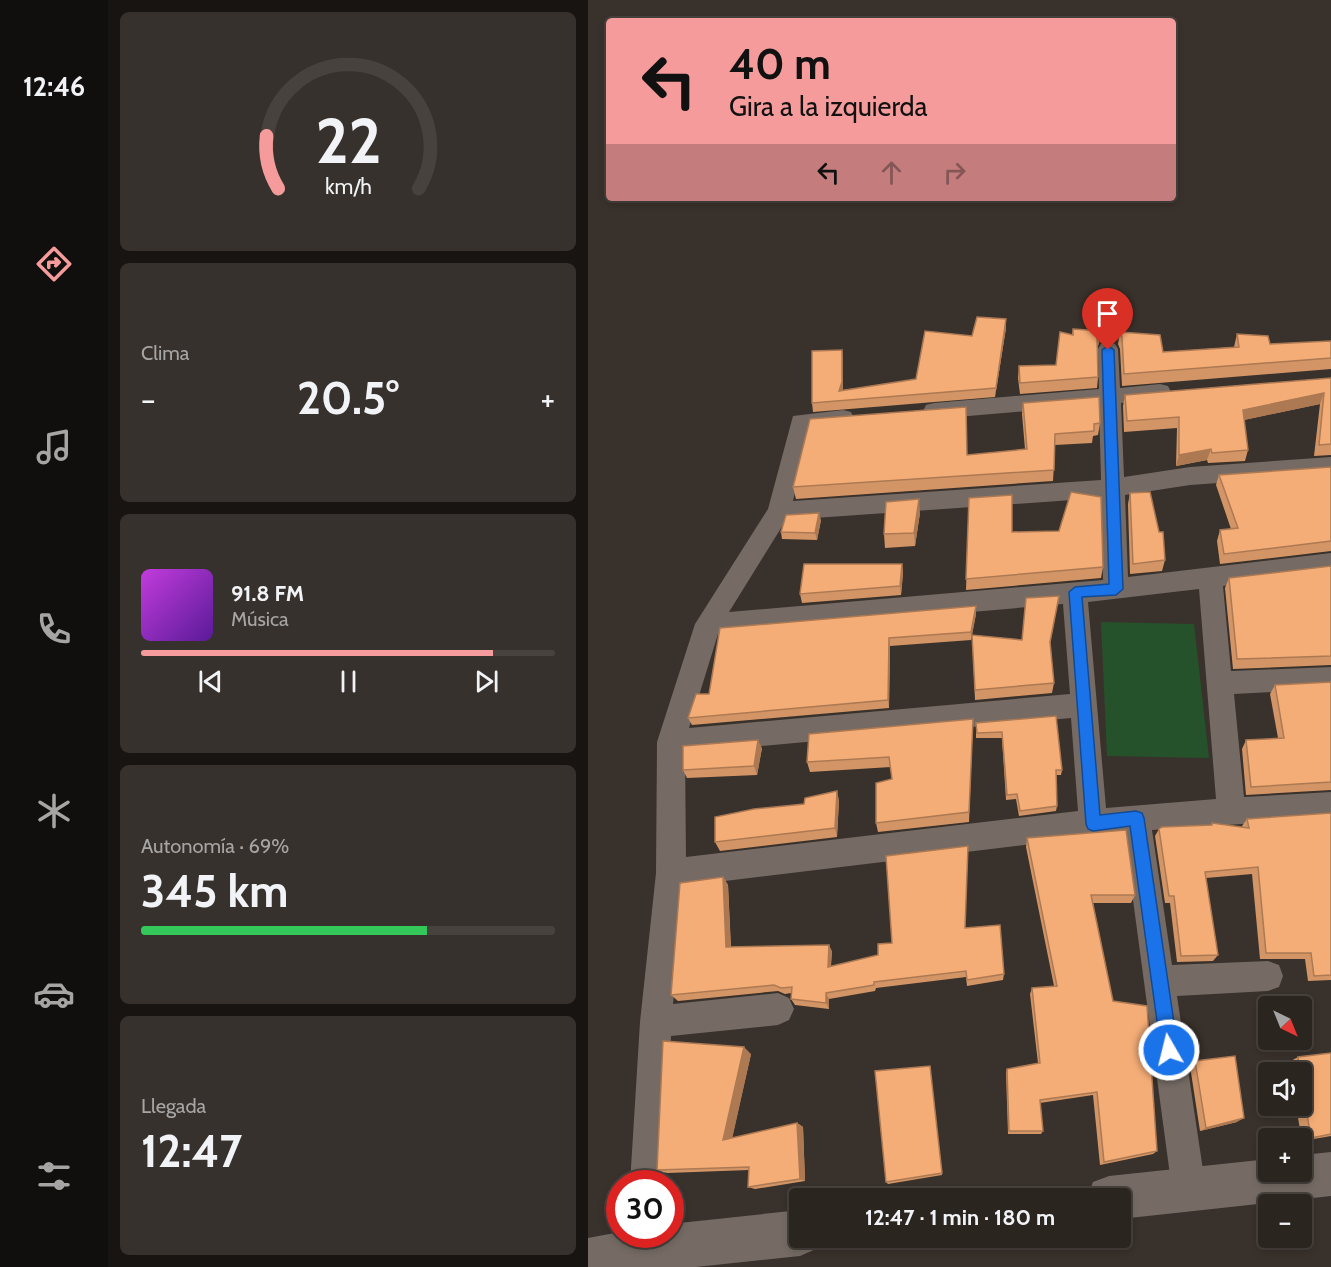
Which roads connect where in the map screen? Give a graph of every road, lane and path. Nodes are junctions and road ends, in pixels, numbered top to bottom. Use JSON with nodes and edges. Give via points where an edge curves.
{"nodes":[{"id":1,"x":1108,"y":350,"type":"dead end"},
{"id":2,"x":1179,"y":391,"type":"edge"},
{"id":3,"x":1110,"y":396,"type":"junction"},
{"id":4,"x":908,"y":413,"type":"edge"},
{"id":5,"x":861,"y":417,"type":"edge"},
{"id":6,"x":1331,"y":466,"type":"edge"},
{"id":7,"x":1113,"y":488,"type":"junction"},
{"id":8,"x":779,"y":511,"type":"junction"},
{"id":9,"x":1331,"y":563,"type":"edge"},
{"id":10,"x":1210,"y":578,"type":"junction"},
{"id":11,"x":1116,"y":589,"type":"junction"},
{"id":12,"x":1075,"y":592,"type":"junction"},
{"id":13,"x":708,"y":624,"type":"junction"},
{"id":14,"x":1331,"y":678,"type":"edge"},
{"id":15,"x":1219,"y":683,"type":"junction"},
{"id":16,"x":1084,"y":705,"type":"junction"},
{"id":17,"x":671,"y":742,"type":"junction"},
{"id":18,"x":1331,"y":805,"type":"edge"},
{"id":19,"x":1231,"y":812,"type":"junction"},
{"id":20,"x":1136,"y":818,"type":"junction"},
{"id":21,"x":1093,"y":824,"type":"junction"},
{"id":22,"x":670,"y":873,"type":"junction"},
{"id":23,"x":1268,"y":976,"type":"dead end"},
{"id":24,"x":1159,"y":981,"type":"junction"},
{"id":25,"x":778,"y":1009,"type":"dead end"},
{"id":26,"x":656,"y":1022,"type":"junction"},
{"id":27,"x":648,"y":1170,"type":"edge"},
{"id":28,"x":1331,"y":1174,"type":"edge"},
{"id":29,"x":1189,"y":1190,"type":"junction"},
{"id":30,"x":1131,"y":1196,"type":"edge"},
{"id":31,"x":789,"y":1234,"type":"edge"},
{"id":32,"x":684,"y":1240,"type":"edge"},
{"id":33,"x":626,"y":1248,"type":"edge"},
{"id":34,"x":588,"y":1261,"type":"edge"}],
"edges":[{"from":1,"to":3,"type":"street"},
{"from":2,"to":3,"type":"street"},
{"from":3,"to":4,"type":"street"},
{"from":3,"to":7,"type":"street"},
{"from":5,"to":8,"type":"street","via":[[801,422]]},
{"from":6,"to":7,"type":"street","via":[[1190,476]]},
{"from":7,"to":8,"type":"street"},
{"from":7,"to":11,"type":"street"},
{"from":8,"to":13,"type":"street"},
{"from":9,"to":10,"type":"street"},
{"from":10,"to":11,"type":"street"},
{"from":10,"to":15,"type":"street"},
{"from":11,"to":12,"type":"street"},
{"from":12,"to":13,"type":"street"},
{"from":12,"to":16,"type":"street"},
{"from":13,"to":17,"type":"street"},
{"from":14,"to":15,"type":"street"},
{"from":15,"to":19,"type":"street"},
{"from":16,"to":17,"type":"street"},
{"from":16,"to":21,"type":"street"},
{"from":17,"to":22,"type":"street"},
{"from":18,"to":19,"type":"street"},
{"from":19,"to":20,"type":"street"},
{"from":20,"to":21,"type":"street"},
{"from":20,"to":24,"type":"street"},
{"from":21,"to":22,"type":"street"},
{"from":22,"to":26,"type":"street"},
{"from":23,"to":24,"type":"street"},
{"from":24,"to":29,"type":"street"},
{"from":25,"to":26,"type":"street"},
{"from":26,"to":27,"type":"street"},
{"from":28,"to":29,"type":"street"},
{"from":29,"to":30,"type":"street"},
{"from":31,"to":32,"type":"street"},
{"from":33,"to":34,"type":"street"}]}
